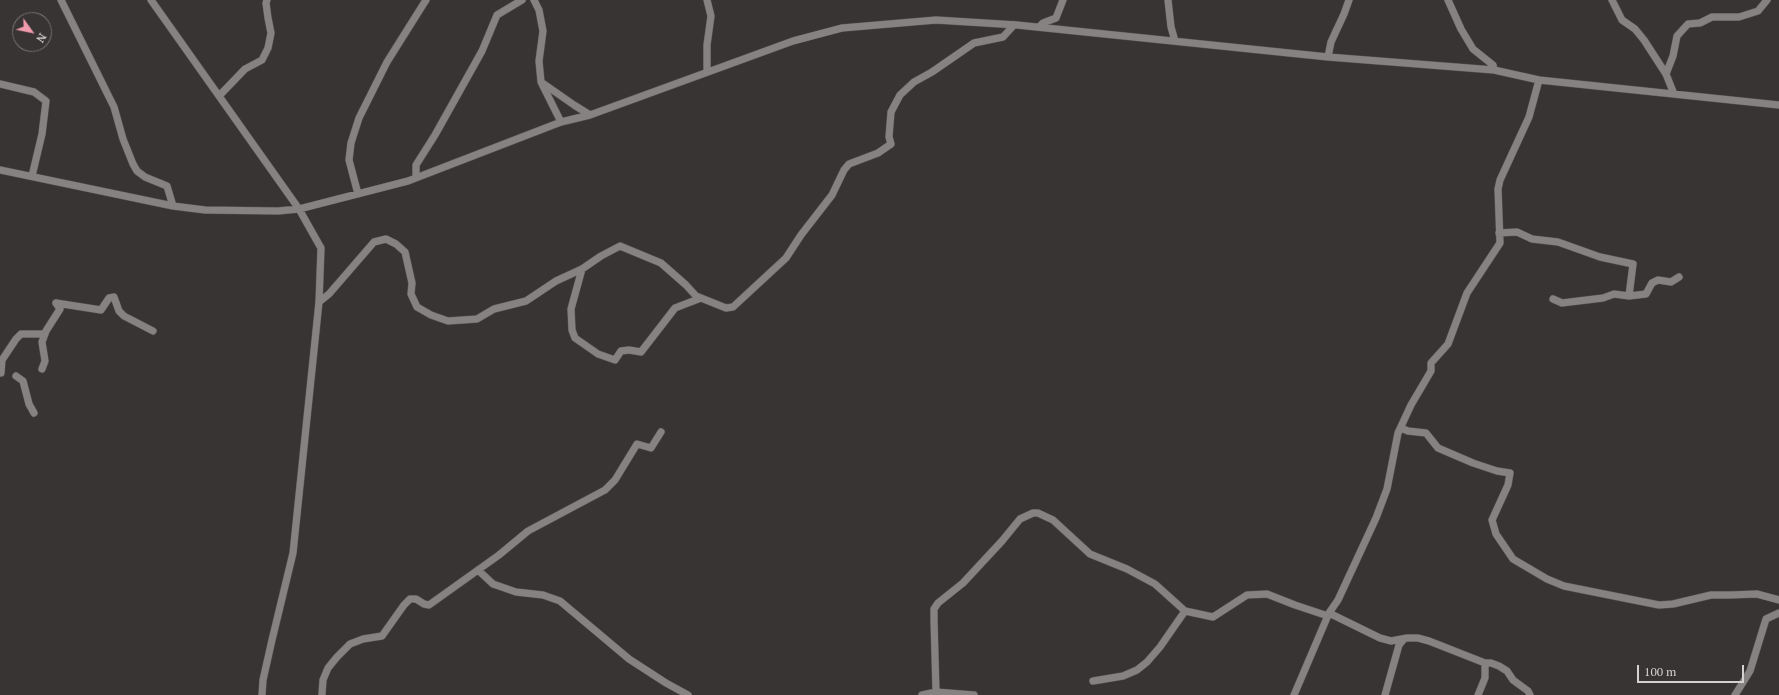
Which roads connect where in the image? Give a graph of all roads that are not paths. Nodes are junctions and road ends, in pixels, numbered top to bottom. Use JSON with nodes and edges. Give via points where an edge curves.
{"nodes":[{"id":1,"x":61,"y":0,"type":"edge"},
{"id":2,"x":151,"y":0,"type":"edge"},
{"id":3,"x":268,"y":0,"type":"edge"},
{"id":4,"x":426,"y":0,"type":"edge"},
{"id":5,"x":522,"y":0,"type":"edge"},
{"id":6,"x":534,"y":0,"type":"edge"},
{"id":7,"x":707,"y":0,"type":"edge"},
{"id":8,"x":1062,"y":0,"type":"edge"},
{"id":9,"x":1168,"y":0,"type":"edge"},
{"id":10,"x":1349,"y":0,"type":"edge"},
{"id":11,"x":1448,"y":0,"type":"edge"},
{"id":12,"x":1612,"y":0,"type":"edge"},
{"id":13,"x":1767,"y":0,"type":"edge"},
{"id":14,"x":1014,"y":25,"type":"junction"},
{"id":15,"x":1039,"y":27,"type":"junction"},
{"id":16,"x":1175,"y":41,"type":"junction"},
{"id":17,"x":1328,"y":58,"type":"junction"},
{"id":18,"x":1494,"y":70,"type":"junction"},
{"id":19,"x":707,"y":72,"type":"junction"},
{"id":20,"x":1666,"y":74,"type":"junction"},
{"id":21,"x":1539,"y":80,"type":"junction"},
{"id":22,"x":541,"y":82,"type":"junction"},
{"id":23,"x":0,"y":84,"type":"edge"},
{"id":24,"x":1674,"y":94,"type":"junction"},
{"id":25,"x":218,"y":96,"type":"junction"},
{"id":26,"x":1779,"y":105,"type":"edge"},
{"id":27,"x":590,"y":115,"type":"junction"},
{"id":28,"x":561,"y":122,"type":"junction"},
{"id":29,"x":0,"y":170,"type":"edge"},
{"id":30,"x":32,"y":176,"type":"junction"},
{"id":31,"x":416,"y":177,"type":"junction"},
{"id":32,"x":358,"y":194,"type":"junction"},
{"id":33,"x":173,"y":206,"type":"junction"},
{"id":34,"x":299,"y":209,"type":"junction"},
{"id":35,"x":1499,"y":233,"type":"junction"},
{"id":36,"x":582,"y":269,"type":"junction"},
{"id":37,"x":1678,"y":277,"type":"dead end"},
{"id":38,"x":1629,"y":296,"type":"junction"},
{"id":39,"x":701,"y":298,"type":"junction"},
{"id":40,"x":1553,"y":300,"type":"dead end"},
{"id":41,"x":319,"y":302,"type":"junction"},
{"id":42,"x":153,"y":331,"type":"dead end"},
{"id":43,"x":45,"y":334,"type":"junction"},
{"id":44,"x":42,"y":369,"type":"dead end"},
{"id":45,"x":1,"y":374,"type":"dead end"},
{"id":46,"x":16,"y":376,"type":"dead end"},
{"id":47,"x":34,"y":413,"type":"dead end"},
{"id":48,"x":1401,"y":428,"type":"junction"},
{"id":49,"x":661,"y":432,"type":"dead end"},
{"id":50,"x":478,"y":570,"type":"junction"},
{"id":51,"x":1779,"y":600,"type":"edge"},
{"id":52,"x":1185,"y":611,"type":"junction"},
{"id":53,"x":1779,"y":613,"type":"edge"},
{"id":54,"x":1329,"y":615,"type":"junction"},
{"id":55,"x":1404,"y":638,"type":"junction"},
{"id":56,"x":1485,"y":663,"type":"junction"},
{"id":57,"x":1093,"y":681,"type":"dead end"},
{"id":58,"x":936,"y":692,"type":"junction"},
{"id":59,"x":322,"y":694,"type":"dead end"},
{"id":60,"x":262,"y":695,"type":"edge"},
{"id":61,"x":688,"y":695,"type":"edge"},
{"id":62,"x":922,"y":695,"type":"edge"},
{"id":63,"x":974,"y":695,"type":"edge"},
{"id":64,"x":1294,"y":695,"type":"edge"},
{"id":65,"x":1385,"y":695,"type":"edge"},
{"id":66,"x":1478,"y":695,"type":"edge"},
{"id":67,"x":1530,"y":695,"type":"edge"},
{"id":68,"x":1734,"y":695,"type":"edge"}],
"edges":[{"from":1,"to":33,"type":"street","via":[[114,107],[133,164],[145,177],[167,186]]},
{"from":2,"to":25,"type":"street"},
{"from":3,"to":25,"type":"street","via":[[266,3],[271,33],[262,60],[245,69]]},
{"from":4,"to":32,"type":"street","via":[[380,75],[359,118],[349,160]]},
{"from":5,"to":31,"type":"street","via":[[497,15],[482,51],[416,165]]},
{"from":6,"to":22,"type":"street","via":[[539,10],[543,31]]},
{"from":7,"to":19,"type":"street","via":[[711,16]]},
{"from":8,"to":15,"type":"street","via":[[1056,18]]},
{"from":9,"to":16,"type":"street"},
{"from":10,"to":17,"type":"street","via":[[1331,42]]},
{"from":11,"to":18,"type":"street","via":[[1473,49],[1492,65]]},
{"from":12,"to":20,"type":"street","via":[[1622,20],[1644,40]]},
{"from":13,"to":20,"type":"street","via":[[1758,11],[1739,17],[1712,17],[1700,23],[1688,24],[1677,36]]},
{"from":14,"to":15,"type":"street"},
{"from":14,"to":19,"type":"street","via":[[936,20],[842,28],[793,40]]},
{"from":14,"to":39,"type":"street","via":[[1003,37],[974,43],[900,94],[891,112],[891,144],[878,153],[849,164],[832,195],[786,258],[733,307],[726,308]]},
{"from":15,"to":16,"type":"street"},
{"from":16,"to":17,"type":"street"},
{"from":17,"to":18,"type":"street"},
{"from":18,"to":21,"type":"street"},
{"from":19,"to":27,"type":"street"},
{"from":20,"to":24,"type":"street"},
{"from":21,"to":24,"type":"street"},
{"from":21,"to":35,"type":"street","via":[[1529,117],[1500,180]]},
{"from":22,"to":27,"type":"street"},
{"from":22,"to":28,"type":"street"},
{"from":23,"to":30,"type":"street","via":[[34,92],[46,101],[42,134]]},
{"from":24,"to":26,"type":"street"},
{"from":25,"to":34,"type":"street"},
{"from":27,"to":28,"type":"street"},
{"from":28,"to":31,"type":"street"},
{"from":29,"to":30,"type":"street"},
{"from":30,"to":33,"type":"street"},
{"from":31,"to":32,"type":"street"},
{"from":32,"to":34,"type":"street"},
{"from":33,"to":34,"type":"street","via":[[205,210]]},
{"from":34,"to":41,"type":"street","via":[[321,248]]},
{"from":35,"to":38,"type":"street","via":[[1517,232],[1532,240],[1558,242],[1600,257],[1633,264]]},
{"from":35,"to":48,"type":"street","via":[[1500,243],[1467,294],[1448,344],[1431,363],[1431,371]]},
{"from":36,"to":39,"type":"street","via":[[620,246],[661,263]]},
{"from":36,"to":39,"type":"street","via":[[571,309],[572,330],[575,338],[592,350],[615,360],[621,351],[641,352],[675,308]]},
{"from":36,"to":41,"type":"street","via":[[556,281],[526,301],[494,309],[477,319],[448,321],[431,316],[417,307],[411,294],[412,283],[405,252],[386,239],[374,242]]},
{"from":37,"to":38,"type":"street","via":[[1671,282],[1658,280],[1652,283],[1646,294]]},
{"from":38,"to":40,"type":"street","via":[[1614,294],[1604,298],[1562,303]]},
{"from":41,"to":60,"type":"street","via":[[293,553],[263,680]]},
{"from":42,"to":43,"type":"street","via":[[119,311],[114,297],[109,298],[101,310],[66,304],[60,309]]},
{"from":43,"to":44,"type":"street","via":[[42,342],[45,360]]},
{"from":43,"to":45,"type":"street","via":[[21,334],[2,360]]},
{"from":46,"to":47,"type":"street","via":[[22,381]]},
{"from":48,"to":51,"type":"street","via":[[1426,433],[1438,448],[1479,465],[1510,473],[1508,485],[1492,520],[1496,534],[1513,559],[1547,579],[1564,586],[1659,604],[1673,604],[1711,595],[1757,594]]},
{"from":48,"to":54,"type":"street","via":[[1388,489]]},
{"from":49,"to":50,"type":"street","via":[[651,448],[637,444],[615,480],[605,490],[528,531]]},
{"from":50,"to":59,"type":"street","via":[[429,605],[410,599],[382,636],[350,644],[328,668],[323,680]]},
{"from":50,"to":61,"type":"street","via":[[493,584],[516,592],[542,595],[560,601],[629,658],[660,680]]},
{"from":52,"to":54,"type":"street","via":[[1213,617],[1247,594],[1267,594]]},
{"from":52,"to":57,"type":"street","via":[[1160,647],[1137,670],[1123,676]]},
{"from":52,"to":58,"type":"street","via":[[1155,584],[1090,554],[1053,520],[1038,512],[1033,513],[1020,520],[963,583],[934,609]]},
{"from":53,"to":68,"type":"street","via":[[1766,619],[1750,671]]},
{"from":54,"to":55,"type":"street","via":[[1380,638],[1391,641]]},
{"from":54,"to":64,"type":"street"},
{"from":55,"to":56,"type":"street","via":[[1429,641]]},
{"from":55,"to":65,"type":"street","via":[[1399,646]]},
{"from":56,"to":66,"type":"street","via":[[1485,678]]},
{"from":56,"to":67,"type":"street","via":[[1491,663],[1507,671]]},
{"from":58,"to":62,"type":"street"},
{"from":58,"to":63,"type":"street"}]}
